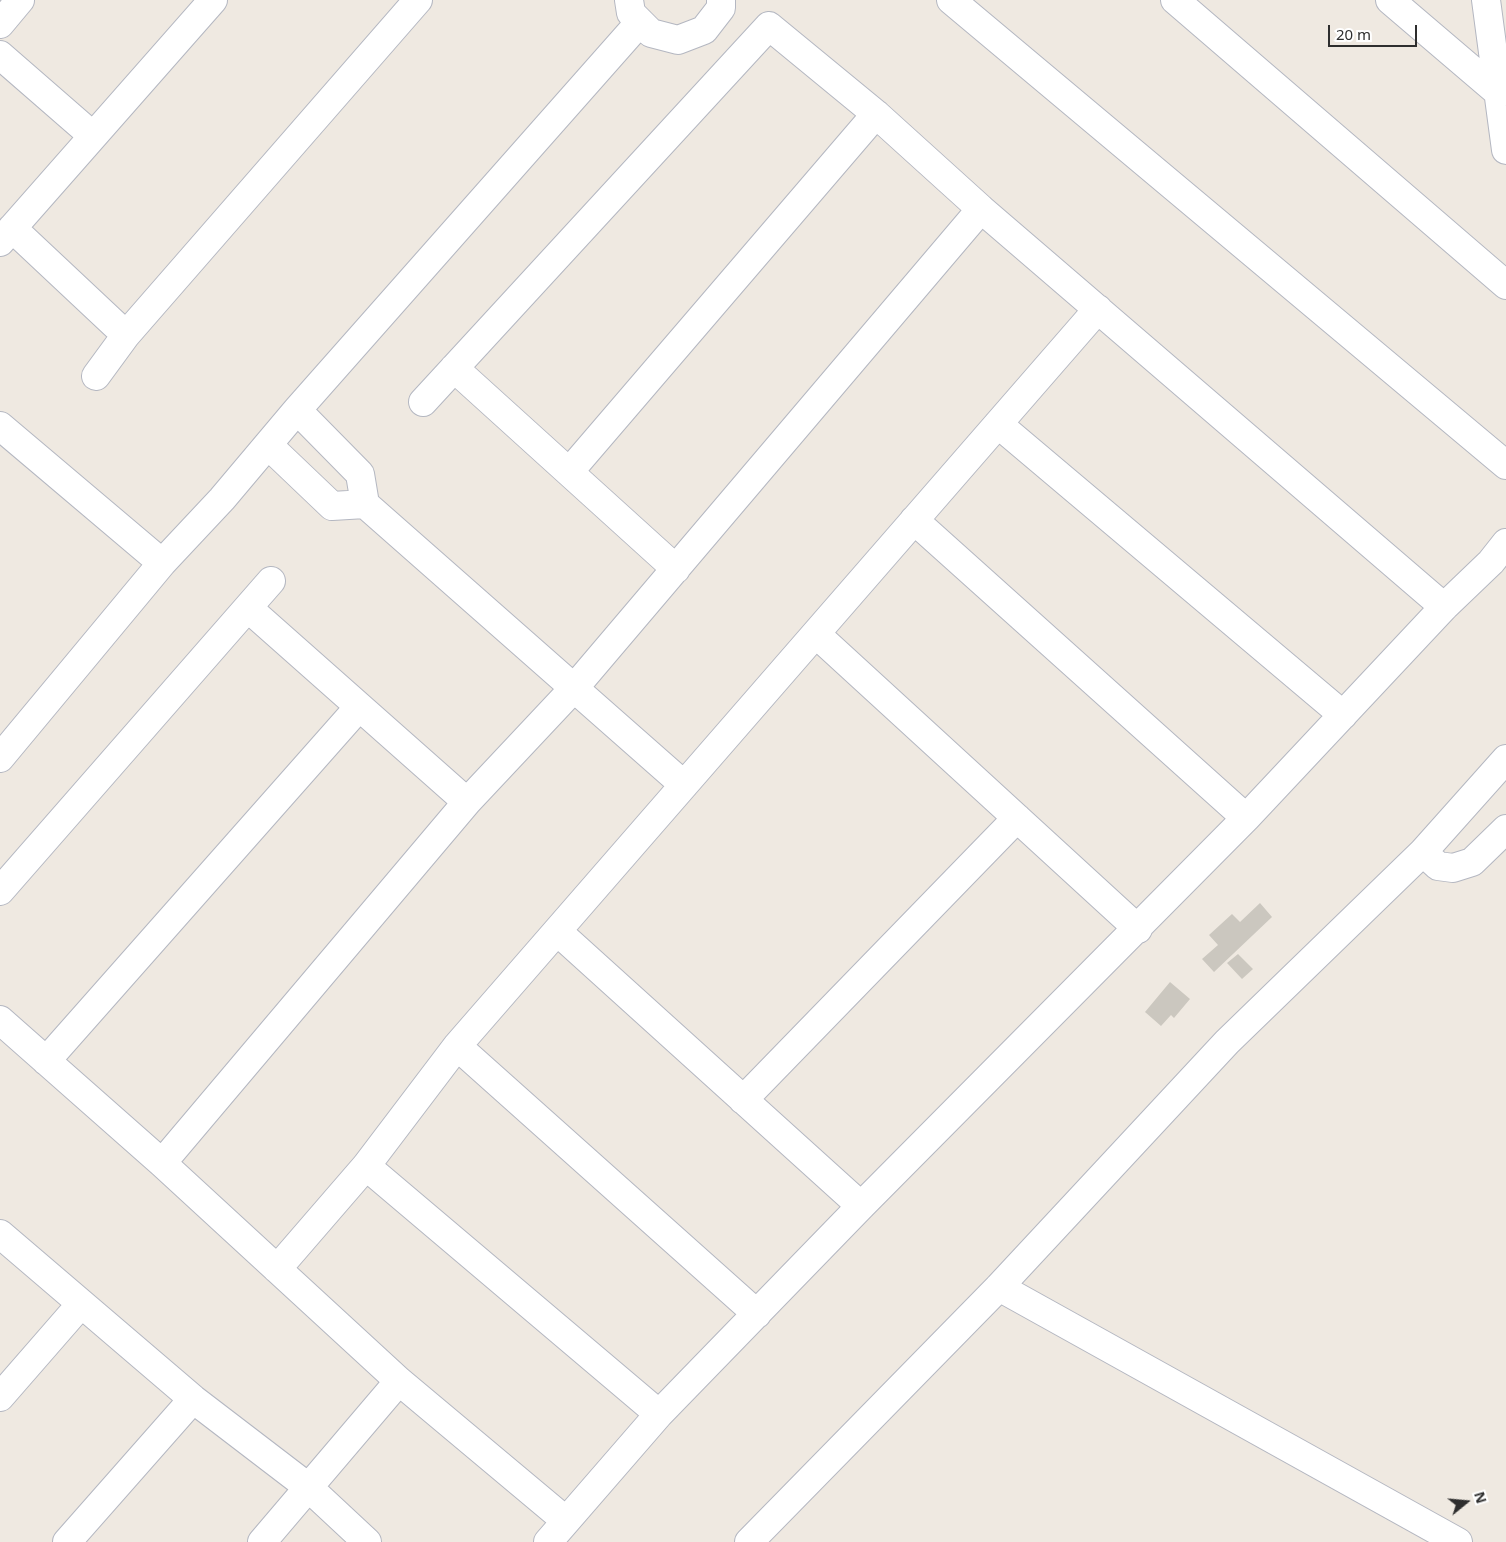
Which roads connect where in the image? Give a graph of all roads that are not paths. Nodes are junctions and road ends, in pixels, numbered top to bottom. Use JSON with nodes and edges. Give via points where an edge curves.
{"nodes":[{"id":1,"x":20,"y":0,"type":"edge"},
{"id":2,"x":213,"y":0,"type":"edge"},
{"id":3,"x":418,"y":0,"type":"edge"},
{"id":4,"x":721,"y":0,"type":"edge"},
{"id":5,"x":951,"y":0,"type":"edge"},
{"id":6,"x":1175,"y":0,"type":"edge"},
{"id":7,"x":1390,"y":0,"type":"edge"},
{"id":8,"x":1486,"y":0,"type":"edge"},
{"id":9,"x":635,"y":11,"type":"edge"},
{"id":10,"x":0,"y":24,"type":"edge"},
{"id":11,"x":0,"y":56,"type":"edge"},
{"id":12,"x":1499,"y":93,"type":"junction"},
{"id":13,"x":876,"y":114,"type":"junction"},
{"id":14,"x":93,"y":136,"type":"junction"},
{"id":15,"x":1506,"y":150,"type":"edge"},
{"id":16,"x":981,"y":209,"type":"junction"},
{"id":17,"x":6,"y":235,"type":"edge"},
{"id":18,"x":1506,"y":285,"type":"edge"},
{"id":19,"x":1098,"y":309,"type":"junction"},
{"id":20,"x":126,"y":335,"type":"junction"},
{"id":21,"x":454,"y":368,"type":"junction"},
{"id":22,"x":96,"y":376,"type":"dead end"},
{"id":23,"x":423,"y":402,"type":"dead end"},
{"id":24,"x":298,"y":410,"type":"junction"},
{"id":25,"x":998,"y":424,"type":"junction"},
{"id":26,"x":0,"y":426,"type":"edge"},
{"id":27,"x":268,"y":445,"type":"junction"},
{"id":28,"x":1506,"y":466,"type":"edge"},
{"id":29,"x":569,"y":472,"type":"junction"},
{"id":30,"x":365,"y":504,"type":"junction"},
{"id":31,"x":914,"y":520,"type":"junction"},
{"id":32,"x":1506,"y":543,"type":"edge"},
{"id":33,"x":162,"y":563,"type":"junction"},
{"id":34,"x":676,"y":569,"type":"junction"},
{"id":35,"x":271,"y":581,"type":"dead end"},
{"id":36,"x":1444,"y":607,"type":"junction"},
{"id":37,"x":248,"y":608,"type":"junction"},
{"id":38,"x":816,"y":634,"type":"junction"},
{"id":39,"x":576,"y":687,"type":"junction"},
{"id":40,"x":359,"y":706,"type":"junction"},
{"id":41,"x":1342,"y":715,"type":"junction"},
{"id":42,"x":0,"y":758,"type":"edge"},
{"id":43,"x":1506,"y":759,"type":"edge"},
{"id":44,"x":684,"y":785,"type":"junction"},
{"id":45,"x":467,"y":802,"type":"junction"},
{"id":46,"x":1017,"y":818,"type":"junction"},
{"id":47,"x":1246,"y":818,"type":"junction"},
{"id":48,"x":1506,"y":829,"type":"edge"},
{"id":49,"x":1423,"y":852,"type":"junction"},
{"id":50,"x":0,"y":891,"type":"edge"},
{"id":51,"x":1138,"y":929,"type":"junction"},
{"id":52,"x":558,"y":932,"type":"junction"},
{"id":53,"x":0,"y":1020,"type":"edge"},
{"id":54,"x":457,"y":1046,"type":"junction"},
{"id":55,"x":46,"y":1061,"type":"junction"},
{"id":56,"x":743,"y":1100,"type":"junction"},
{"id":57,"x":162,"y":1163,"type":"junction"},
{"id":58,"x":366,"y":1166,"type":"junction"},
{"id":59,"x":861,"y":1206,"type":"junction"},
{"id":60,"x":0,"y":1234,"type":"edge"},
{"id":61,"x":277,"y":1269,"type":"junction"},
{"id":62,"x":999,"y":1287,"type":"junction"},
{"id":63,"x":81,"y":1304,"type":"junction"},
{"id":64,"x":757,"y":1314,"type":"junction"},
{"id":65,"x":399,"y":1381,"type":"junction"},
{"id":66,"x":0,"y":1397,"type":"edge"},
{"id":67,"x":193,"y":1399,"type":"junction"},
{"id":68,"x":659,"y":1414,"type":"junction"},
{"id":69,"x":308,"y":1487,"type":"junction"},
{"id":70,"x":566,"y":1520,"type":"junction"},
{"id":71,"x":67,"y":1542,"type":"edge"},
{"id":72,"x":262,"y":1542,"type":"edge"},
{"id":73,"x":366,"y":1542,"type":"edge"},
{"id":74,"x":548,"y":1542,"type":"edge"},
{"id":75,"x":749,"y":1542,"type":"edge"},
{"id":76,"x":1458,"y":1542,"type":"edge"}],
"edges":[{"from":1,"to":10,"type":"street"},
{"from":2,"to":14,"type":"street"},
{"from":3,"to":20,"type":"street"},
{"from":4,"to":9,"type":"street","via":[[721,8],[704,30],[678,40],[651,33]]},
{"from":5,"to":28,"type":"street"},
{"from":6,"to":18,"type":"street"},
{"from":7,"to":12,"type":"street"},
{"from":8,"to":12,"type":"street"},
{"from":9,"to":24,"type":"street"},
{"from":11,"to":14,"type":"street"},
{"from":12,"to":15,"type":"street"},
{"from":13,"to":16,"type":"street"},
{"from":13,"to":21,"type":"street","via":[[769,26]]},
{"from":13,"to":29,"type":"street"},
{"from":14,"to":17,"type":"street"},
{"from":16,"to":19,"type":"street"},
{"from":16,"to":34,"type":"street"},
{"from":17,"to":20,"type":"street"},
{"from":19,"to":25,"type":"street"},
{"from":19,"to":36,"type":"street"},
{"from":20,"to":22,"type":"street"},
{"from":21,"to":23,"type":"street"},
{"from":21,"to":29,"type":"street"},
{"from":24,"to":27,"type":"street"},
{"from":24,"to":30,"type":"street","via":[[360,474]]},
{"from":25,"to":31,"type":"street"},
{"from":25,"to":41,"type":"street"},
{"from":26,"to":33,"type":"street"},
{"from":27,"to":30,"type":"street","via":[[332,506]]},
{"from":27,"to":33,"type":"street"},
{"from":29,"to":34,"type":"street"},
{"from":30,"to":39,"type":"street"},
{"from":31,"to":38,"type":"street"},
{"from":31,"to":47,"type":"street"},
{"from":32,"to":36,"type":"street"},
{"from":33,"to":42,"type":"street"},
{"from":34,"to":39,"type":"street"},
{"from":35,"to":37,"type":"street"},
{"from":36,"to":41,"type":"street"},
{"from":37,"to":40,"type":"street"},
{"from":37,"to":50,"type":"street"},
{"from":38,"to":44,"type":"street"},
{"from":38,"to":46,"type":"street"},
{"from":39,"to":44,"type":"street"},
{"from":39,"to":45,"type":"street"},
{"from":40,"to":45,"type":"street"},
{"from":40,"to":55,"type":"street"},
{"from":41,"to":47,"type":"street"},
{"from":43,"to":49,"type":"street"},
{"from":44,"to":52,"type":"street"},
{"from":45,"to":57,"type":"street"},
{"from":46,"to":51,"type":"street"},
{"from":46,"to":56,"type":"street"},
{"from":47,"to":51,"type":"street"},
{"from":48,"to":49,"type":"street","via":[[1472,862],[1453,868],[1438,866]]},
{"from":49,"to":62,"type":"street","via":[[1227,1042]]},
{"from":51,"to":59,"type":"street"},
{"from":52,"to":54,"type":"street"},
{"from":52,"to":56,"type":"street"},
{"from":53,"to":55,"type":"street"},
{"from":54,"to":58,"type":"street"},
{"from":54,"to":64,"type":"street"},
{"from":55,"to":57,"type":"street"},
{"from":56,"to":59,"type":"street"},
{"from":57,"to":61,"type":"street"},
{"from":58,"to":61,"type":"street"},
{"from":58,"to":68,"type":"street"},
{"from":59,"to":64,"type":"street"},
{"from":60,"to":63,"type":"street"},
{"from":61,"to":65,"type":"street"},
{"from":62,"to":75,"type":"street"},
{"from":62,"to":76,"type":"street"},
{"from":63,"to":66,"type":"street"},
{"from":63,"to":67,"type":"street"},
{"from":64,"to":68,"type":"street"},
{"from":65,"to":69,"type":"street"},
{"from":65,"to":70,"type":"street"},
{"from":67,"to":69,"type":"street"},
{"from":67,"to":71,"type":"street"},
{"from":68,"to":70,"type":"street"},
{"from":69,"to":72,"type":"street"},
{"from":69,"to":73,"type":"street"},
{"from":70,"to":74,"type":"street"}]}
